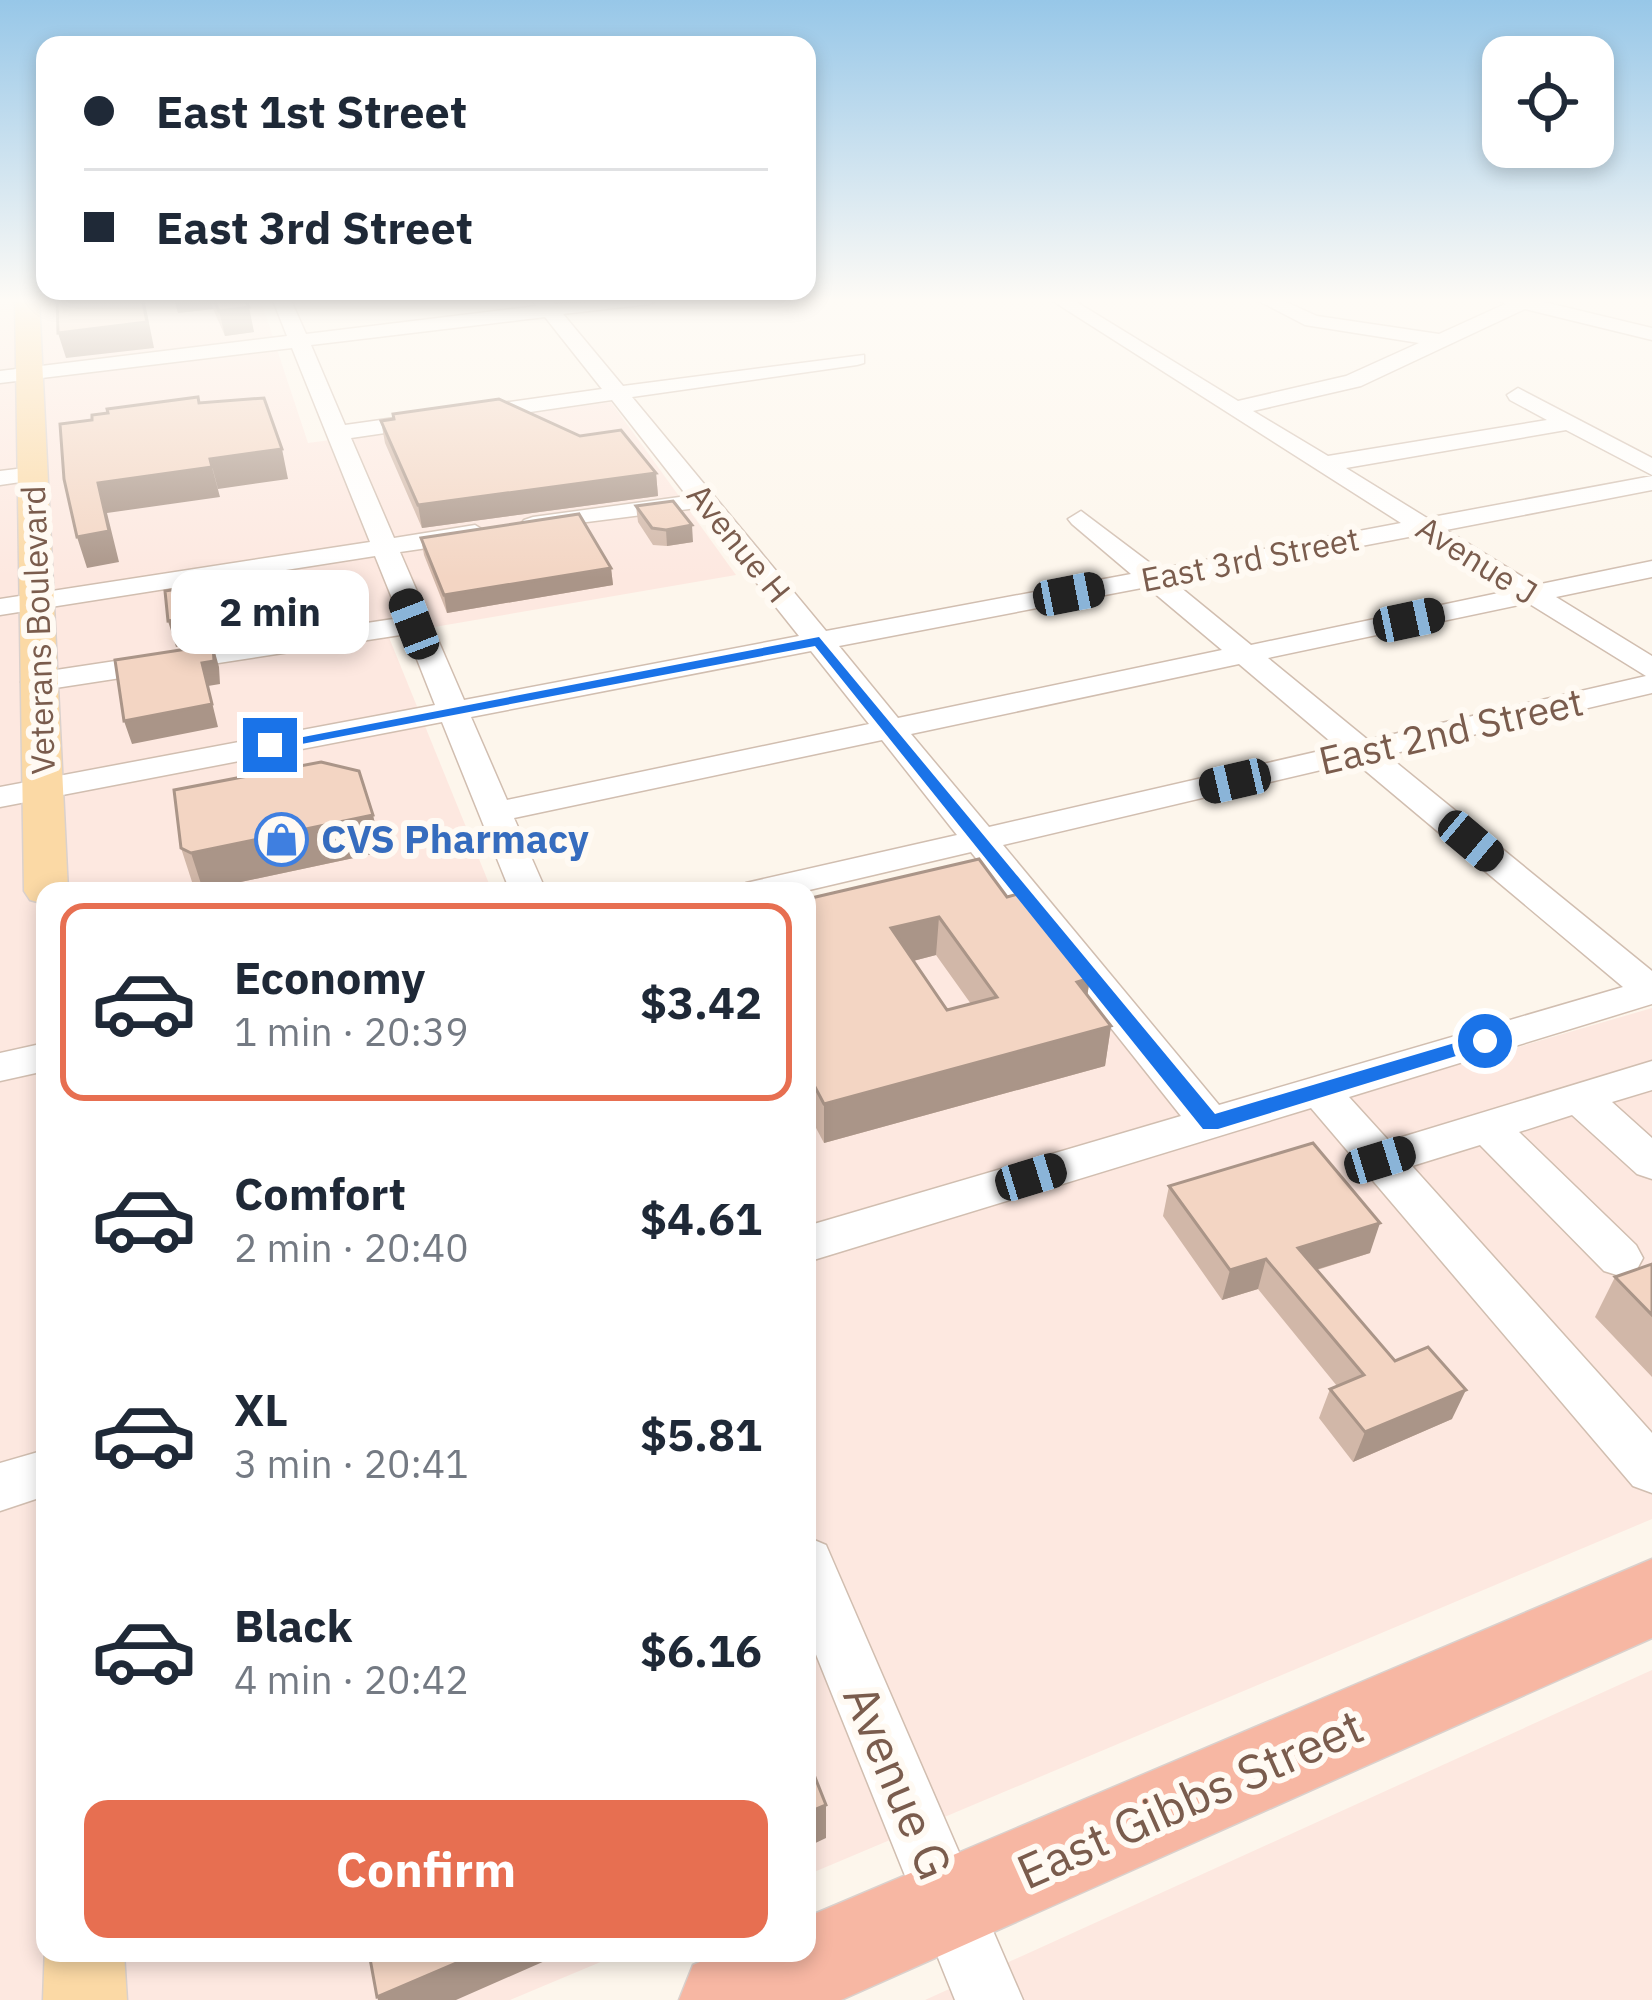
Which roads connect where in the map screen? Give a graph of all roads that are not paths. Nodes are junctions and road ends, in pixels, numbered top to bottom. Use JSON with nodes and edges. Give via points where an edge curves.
{"nodes":[{"id":1,"x":15,"y":391,"type":"edge"},
{"id":2,"x":320,"y":391,"type":"edge"},
{"id":3,"x":616,"y":391,"type":"edge"},
{"id":4,"x":636,"y":391,"type":"edge"},
{"id":5,"x":1209,"y":391,"type":"edge"},
{"id":6,"x":1311,"y":391,"type":"edge"},
{"id":7,"x":618,"y":394,"type":"junction"},
{"id":8,"x":1518,"y":395,"type":"dead end"},
{"id":9,"x":1236,"y":408,"type":"junction"},
{"id":10,"x":1569,"y":423,"type":"junction"},
{"id":11,"x":337,"y":433,"type":"junction"},
{"id":12,"x":1325,"y":464,"type":"junction"},
{"id":13,"x":1652,"y":468,"type":"edge"},
{"id":14,"x":16,"y":476,"type":"edge"},
{"id":15,"x":1652,"y":483,"type":"edge"},
{"id":16,"x":705,"y":501,"type":"junction"},
{"id":17,"x":1081,"y":519,"type":"dead end"},
{"id":18,"x":1424,"y":526,"type":"junction"},
{"id":19,"x":384,"y":546,"type":"junction"},
{"id":20,"x":1652,"y":569,"type":"edge"},
{"id":21,"x":1152,"y":578,"type":"junction"},
{"id":22,"x":1533,"y":595,"type":"junction"},
{"id":23,"x":37,"y":602,"type":"junction"},
{"id":24,"x":0,"y":607,"type":"edge"},
{"id":25,"x":414,"y":624,"type":"junction"},
{"id":26,"x":819,"y":641,"type":"junction"},
{"id":27,"x":1244,"y":654,"type":"junction"},
{"id":28,"x":1652,"y":669,"type":"edge"},
{"id":29,"x":37,"y":682,"type":"junction"},
{"id":30,"x":1652,"y":684,"type":"edge"},
{"id":31,"x":452,"y":711,"type":"junction"},
{"id":32,"x":890,"y":729,"type":"junction"},
{"id":33,"x":1362,"y":752,"type":"junction"},
{"id":34,"x":43,"y":788,"type":"junction"},
{"id":35,"x":0,"y":797,"type":"edge"},
{"id":36,"x":495,"y":812,"type":"junction"},
{"id":37,"x":980,"y":840,"type":"junction"},
{"id":38,"x":46,"y":882,"type":"edge"},
{"id":39,"x":524,"y":882,"type":"edge"},
{"id":40,"x":798,"y":882,"type":"edge"},
{"id":41,"x":1652,"y":991,"type":"edge"},
{"id":42,"x":36,"y":1059,"type":"edge"},
{"id":43,"x":0,"y":1067,"type":"edge"},
{"id":44,"x":1652,"y":1076,"type":"edge"},
{"id":45,"x":1319,"y":1090,"type":"junction"},
{"id":46,"x":1579,"y":1097,"type":"junction"},
{"id":47,"x":1210,"y":1123,"type":"junction"},
{"id":48,"x":1487,"y":1126,"type":"junction"},
{"id":49,"x":1380,"y":1160,"type":"junction"},
{"id":50,"x":1652,"y":1163,"type":"edge"},
{"id":51,"x":816,"y":1241,"type":"edge"},
{"id":52,"x":1620,"y":1258,"type":"dead end"},
{"id":53,"x":1652,"y":1470,"type":"edge"},
{"id":54,"x":36,"y":1476,"type":"edge"},
{"id":55,"x":0,"y":1487,"type":"edge"},
{"id":56,"x":816,"y":1585,"type":"edge"},
{"id":57,"x":1652,"y":1598,"type":"edge"},
{"id":58,"x":949,"y":1905,"type":"junction"},
{"id":59,"x":83,"y":1962,"type":"edge"},
{"id":60,"x":85,"y":2000,"type":"edge"},
{"id":61,"x":728,"y":2000,"type":"edge"},
{"id":62,"x":988,"y":2000,"type":"edge"}],
"edges":[{"from":1,"to":14,"type":"main road","name":"Veterans Boulevard"},
{"from":2,"to":11,"type":"street"},
{"from":3,"to":7,"type":"street","name":"Avenue H"},
{"from":4,"to":7,"type":"street"},
{"from":5,"to":9,"type":"street","name":"Avenue J"},
{"from":6,"to":9,"type":"street"},
{"from":7,"to":11,"type":"street"},
{"from":7,"to":16,"type":"street","name":"Avenue H"},
{"from":8,"to":10,"type":"street"},
{"from":9,"to":12,"type":"street","name":"Avenue J"},
{"from":10,"to":12,"type":"street"},
{"from":10,"to":13,"type":"street"},
{"from":11,"to":19,"type":"street"},
{"from":12,"to":18,"type":"street","name":"Avenue J"},
{"from":14,"to":23,"type":"main road","name":"Veterans Boulevard"},
{"from":15,"to":18,"type":"street","name":"East 3rd Street"},
{"from":16,"to":19,"type":"street"},
{"from":16,"to":26,"type":"street","name":"Avenue H"},
{"from":17,"to":21,"type":"street"},
{"from":18,"to":21,"type":"street","name":"East 3rd Street"},
{"from":18,"to":22,"type":"street","name":"Avenue J"},
{"from":19,"to":23,"type":"street"},
{"from":19,"to":25,"type":"street"},
{"from":20,"to":22,"type":"street"},
{"from":21,"to":26,"type":"street","name":"East 3rd Street"},
{"from":21,"to":27,"type":"street"},
{"from":22,"to":27,"type":"street"},
{"from":22,"to":28,"type":"street","name":"Avenue J"},
{"from":23,"to":24,"type":"street"},
{"from":23,"to":29,"type":"main road","name":"Veterans Boulevard"},
{"from":25,"to":29,"type":"street"},
{"from":25,"to":31,"type":"street"},
{"from":26,"to":31,"type":"street","name":"East 3rd Street"},
{"from":26,"to":32,"type":"street","name":"Avenue H"},
{"from":27,"to":32,"type":"street"},
{"from":27,"to":33,"type":"street"},
{"from":29,"to":34,"type":"main road","name":"Veterans Boulevard"},
{"from":30,"to":33,"type":"street","name":"East 2nd Street"},
{"from":31,"to":34,"type":"street","name":"East 3rd Street"},
{"from":31,"to":36,"type":"street"},
{"from":32,"to":36,"type":"street"},
{"from":32,"to":37,"type":"street","name":"Avenue H"},
{"from":33,"to":37,"type":"street","name":"East 2nd Street"},
{"from":33,"to":41,"type":"street"},
{"from":34,"to":35,"type":"street","name":"East 3rd Street"},
{"from":34,"to":38,"type":"main road","name":"Veterans Boulevard"},
{"from":36,"to":39,"type":"street"},
{"from":37,"to":40,"type":"street","name":"East 2nd Street"},
{"from":37,"to":47,"type":"street","name":"Avenue H"},
{"from":41,"to":45,"type":"street"},
{"from":42,"to":43,"type":"street"},
{"from":44,"to":46,"type":"street"},
{"from":45,"to":47,"type":"street"},
{"from":45,"to":49,"type":"street"},
{"from":46,"to":48,"type":"street"},
{"from":46,"to":50,"type":"street"},
{"from":47,"to":51,"type":"street"},
{"from":48,"to":49,"type":"street"},
{"from":48,"to":52,"type":"street"},
{"from":49,"to":53,"type":"street"},
{"from":54,"to":55,"type":"street"},
{"from":56,"to":58,"type":"street","name":"Avenue G"},
{"from":57,"to":58,"type":"highway","name":"East Gibbs Street"},
{"from":58,"to":61,"type":"highway","name":"East Gibbs Street"},
{"from":58,"to":62,"type":"street","name":"Avenue G"},
{"from":59,"to":60,"type":"main road"}]}
